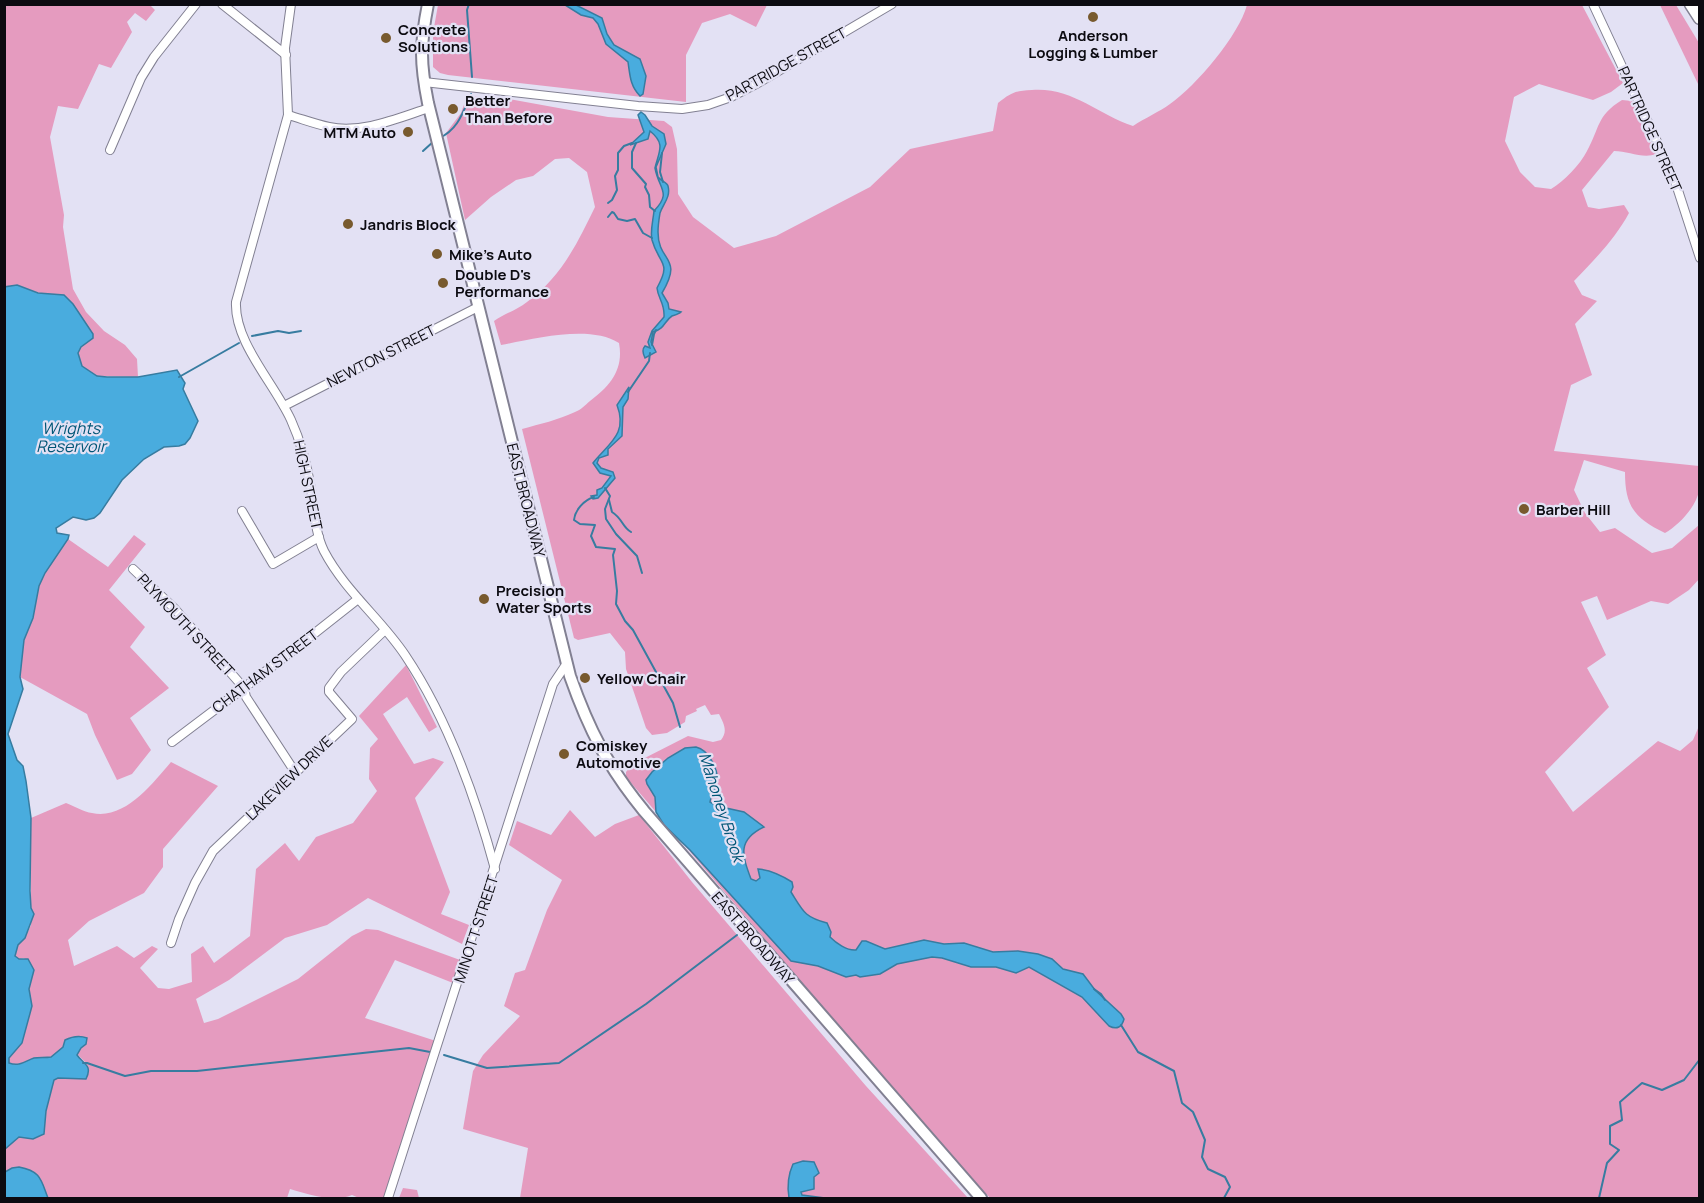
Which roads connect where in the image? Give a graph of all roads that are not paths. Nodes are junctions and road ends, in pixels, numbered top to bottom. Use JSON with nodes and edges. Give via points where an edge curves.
{"nodes":[{"id":1,"x":196,"y":4,"type":"edge"},
{"id":2,"x":222,"y":4,"type":"edge"},
{"id":3,"x":291,"y":4,"type":"edge"},
{"id":4,"x":428,"y":4,"type":"edge"},
{"id":5,"x":892,"y":4,"type":"edge"},
{"id":6,"x":1593,"y":4,"type":"edge"},
{"id":7,"x":1691,"y":4,"type":"edge"},
{"id":8,"x":1700,"y":18,"type":"edge"},
{"id":9,"x":286,"y":55,"type":"junction"},
{"id":10,"x":424,"y":82,"type":"junction"},
{"id":11,"x":429,"y":108,"type":"junction"},
{"id":12,"x":288,"y":115,"type":"junction"},
{"id":13,"x":110,"y":150,"type":"dead end"},
{"id":14,"x":1700,"y":258,"type":"edge"},
{"id":15,"x":478,"y":308,"type":"junction"},
{"id":16,"x":284,"y":406,"type":"junction"},
{"id":17,"x":242,"y":511,"type":"dead end"},
{"id":18,"x":319,"y":537,"type":"junction"},
{"id":19,"x":133,"y":569,"type":"dead end"},
{"id":20,"x":358,"y":599,"type":"junction"},
{"id":21,"x":385,"y":630,"type":"junction"},
{"id":22,"x":567,"y":663,"type":"junction"},
{"id":23,"x":244,"y":688,"type":"junction"},
{"id":24,"x":172,"y":742,"type":"dead end"},
{"id":25,"x":295,"y":772,"type":"junction"},
{"id":26,"x":495,"y":869,"type":"junction"},
{"id":27,"x":171,"y":943,"type":"dead end"},
{"id":28,"x":388,"y":1198,"type":"edge"},
{"id":29,"x":981,"y":1198,"type":"edge"}],
"edges":[{"from":1,"to":13,"type":"street","via":[[141,78]]},
{"from":2,"to":9,"type":"street"},
{"from":3,"to":9,"type":"street","name":"HIGH STREET"},
{"from":4,"to":10,"type":"main road","name":"EAST BROADWAY","via":[[421,40]]},
{"from":5,"to":10,"type":"street","name":"PARTRIDGE STREET","via":[[758,83],[708,105],[682,109],[638,106]]},
{"from":6,"to":14,"type":"street","name":"PARTRIDGE STREET","via":[[1674,178]]},
{"from":7,"to":8,"type":"highway"},
{"from":9,"to":12,"type":"street","name":"HIGH STREET"},
{"from":10,"to":11,"type":"main road","name":"EAST BROADWAY"},
{"from":11,"to":12,"type":"street","via":[[362,128],[331,128]]},
{"from":11,"to":15,"type":"main road","name":"EAST BROADWAY"},
{"from":12,"to":16,"type":"street","name":"HIGH STREET","via":[[236,314],[244,340]]},
{"from":15,"to":16,"type":"street","name":"NEWTON STREET"},
{"from":15,"to":22,"type":"main road","name":"EAST BROADWAY"},
{"from":16,"to":18,"type":"street","name":"HIGH STREET","via":[[305,457]]},
{"from":17,"to":18,"type":"street","via":[[273,564]]},
{"from":18,"to":20,"type":"street","name":"HIGH STREET","via":[[331,564]]},
{"from":19,"to":23,"type":"street","name":"PLYMOUTH STREET","via":[[174,608]]},
{"from":20,"to":21,"type":"street","name":"HIGH STREET"},
{"from":20,"to":23,"type":"street","name":"CHATHAM STREET"},
{"from":21,"to":25,"type":"street","name":"LAKEVIEW DRIVE","via":[[329,688],[352,718]]},
{"from":21,"to":26,"type":"street","name":"HIGH STREET","via":[[410,663],[439,714],[477,808]]},
{"from":22,"to":26,"type":"street","name":"MINOTT STREET","via":[[553,684]]},
{"from":22,"to":29,"type":"main road","name":"EAST BROADWAY","via":[[595,740],[622,785]]},
{"from":23,"to":24,"type":"street","name":"CHATHAM STREET"},
{"from":23,"to":25,"type":"street","name":"PLYMOUTH STREET"},
{"from":25,"to":27,"type":"street","name":"LAKEVIEW DRIVE","via":[[213,851],[195,883]]},
{"from":26,"to":28,"type":"street","name":"MINOTT STREET"}]}
